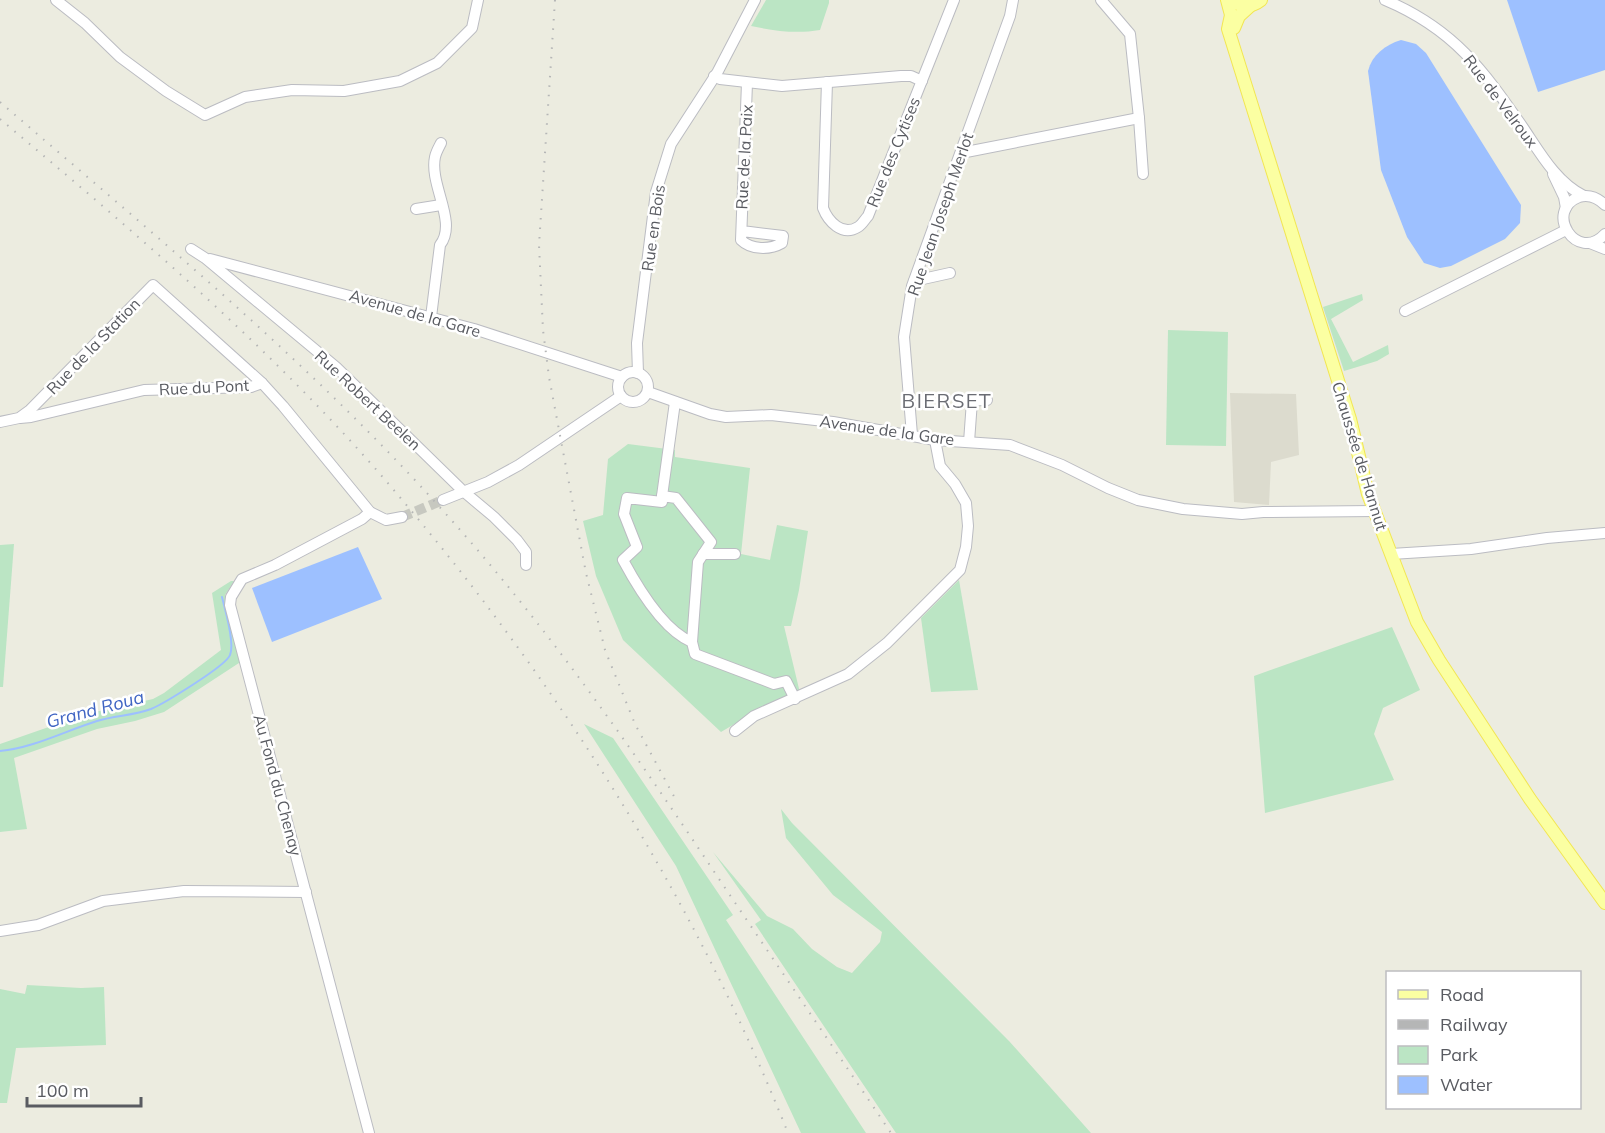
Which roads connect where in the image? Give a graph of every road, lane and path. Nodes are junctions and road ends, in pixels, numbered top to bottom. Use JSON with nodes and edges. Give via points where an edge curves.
{"nodes":[{"id":1,"x":56,"y":0,"type":"edge"},
{"id":2,"x":478,"y":0,"type":"edge"},
{"id":3,"x":755,"y":0,"type":"edge"},
{"id":4,"x":954,"y":0,"type":"edge"},
{"id":5,"x":1013,"y":0,"type":"edge"},
{"id":6,"x":1101,"y":0,"type":"edge"},
{"id":7,"x":1229,"y":0,"type":"edge"},
{"id":8,"x":1385,"y":0,"type":"edge"},
{"id":9,"x":1256,"y":3,"type":"edge"},
{"id":10,"x":1230,"y":33,"type":"junction"},
{"id":11,"x":714,"y":76,"type":"junction"},
{"id":12,"x":922,"y":81,"type":"junction"},
{"id":13,"x":827,"y":82,"type":"junction"},
{"id":14,"x":747,"y":83,"type":"junction"},
{"id":15,"x":1139,"y":118,"type":"junction"},
{"id":16,"x":441,"y":143,"type":"dead end"},
{"id":17,"x":961,"y":153,"type":"junction"},
{"id":18,"x":1551,"y":168,"type":"junction"},
{"id":19,"x":1143,"y":174,"type":"dead end"},
{"id":20,"x":1584,"y":196,"type":"junction"},
{"id":21,"x":1605,"y":205,"type":"edge"},
{"id":22,"x":441,"y":206,"type":"junction"},
{"id":23,"x":1566,"y":208,"type":"junction"},
{"id":24,"x":416,"y":209,"type":"dead end"},
{"id":25,"x":1566,"y":230,"type":"junction"},
{"id":26,"x":742,"y":231,"type":"dead end"},
{"id":27,"x":1605,"y":234,"type":"edge"},
{"id":28,"x":1590,"y":243,"type":"junction"},
{"id":29,"x":191,"y":249,"type":"dead end"},
{"id":30,"x":1605,"y":249,"type":"edge"},
{"id":31,"x":205,"y":258,"type":"junction"},
{"id":32,"x":950,"y":273,"type":"dead end"},
{"id":33,"x":914,"y":281,"type":"junction"},
{"id":34,"x":1405,"y":311,"type":"dead end"},
{"id":35,"x":431,"y":317,"type":"junction"},
{"id":36,"x":638,"y":373,"type":"junction"},
{"id":37,"x":622,"y":377,"type":"junction"},
{"id":38,"x":262,"y":383,"type":"junction"},
{"id":39,"x":648,"y":393,"type":"junction"},
{"id":40,"x":621,"y":396,"type":"junction"},
{"id":41,"x":987,"y":400,"type":"dead end"},
{"id":42,"x":960,"y":401,"type":"dead end"},
{"id":43,"x":972,"y":401,"type":"junction"},
{"id":44,"x":675,"y":402,"type":"junction"},
{"id":45,"x":19,"y":418,"type":"junction"},
{"id":46,"x":0,"y":422,"type":"edge"},
{"id":47,"x":912,"y":435,"type":"junction"},
{"id":48,"x":936,"y":440,"type":"junction"},
{"id":49,"x":969,"y":442,"type":"junction"},
{"id":50,"x":463,"y":491,"type":"junction"},
{"id":51,"x":663,"y":496,"type":"junction"},
{"id":52,"x":443,"y":500,"type":"tunnel mouth"},
{"id":53,"x":1375,"y":511,"type":"junction"},
{"id":54,"x":370,"y":512,"type":"junction"},
{"id":55,"x":402,"y":517,"type":"tunnel mouth"},
{"id":56,"x":1605,"y":533,"type":"edge"},
{"id":57,"x":703,"y":554,"type":"junction"},
{"id":58,"x":735,"y":554,"type":"dead end"},
{"id":59,"x":1391,"y":554,"type":"junction"},
{"id":60,"x":526,"y":565,"type":"dead end"},
{"id":61,"x":692,"y":642,"type":"junction"},
{"id":62,"x":795,"y":699,"type":"junction"},
{"id":63,"x":735,"y":730,"type":"dead end"},
{"id":64,"x":306,"y":892,"type":"junction"},
{"id":65,"x":1605,"y":903,"type":"edge"},
{"id":66,"x":0,"y":931,"type":"edge"},
{"id":67,"x":369,"y":1133,"type":"edge"}],
"edges":[{"from":1,"to":2,"type":"street","via":[[120,57],[205,115],[245,97],[292,90],[345,91],[400,81],[437,63],[472,28]]},
{"from":3,"to":11,"type":"street","name":"Rue en Bois"},
{"from":4,"to":12,"type":"street"},
{"from":5,"to":17,"type":"street","name":"Rue Jean Joseph Merlot"},
{"from":6,"to":15,"type":"street","via":[[1130,34]]},
{"from":7,"to":9,"type":"main road","via":[[1237,4]]},
{"from":7,"to":10,"type":"main road","name":"Chaussée de Hannut"},
{"from":8,"to":18,"type":"street","name":"Rue de Velroux","via":[[1430,23],[1469,56]]},
{"from":9,"to":10,"type":"main road","via":[[1239,16]]},
{"from":10,"to":53,"type":"main road","name":"Chaussée de Hannut"},
{"from":11,"to":14,"type":"street"},
{"from":11,"to":36,"type":"street","name":"Rue en Bois","via":[[671,144],[656,192],[637,343]]},
{"from":12,"to":13,"type":"street","via":[[911,76]]},
{"from":12,"to":13,"type":"street","name":"Rue des Cytises","via":[[868,216],[849,230],[837,227],[824,208]]},
{"from":13,"to":14,"type":"street","via":[[782,86]]},
{"from":14,"to":26,"type":"street","name":"Rue de la Paix"},
{"from":15,"to":17,"type":"street"},
{"from":15,"to":19,"type":"street"},
{"from":16,"to":22,"type":"street","via":[[435,157]]},
{"from":17,"to":33,"type":"street","name":"Rue Jean Joseph Merlot"},
{"from":18,"to":20,"type":"street","name":"Rue de Velroux"},
{"from":18,"to":23,"type":"street","name":"Rue de Velroux"},
{"from":20,"to":21,"type":"street","name":"Rue de Velroux","via":[[1592,196]]},
{"from":20,"to":23,"type":"street"},
{"from":22,"to":24,"type":"street"},
{"from":22,"to":35,"type":"street","via":[[447,231],[441,246]]},
{"from":23,"to":25,"type":"street","name":"Rue de Velroux"},
{"from":25,"to":28,"type":"street","via":[[1573,239]]},
{"from":25,"to":34,"type":"street"},
{"from":27,"to":28,"type":"street"},
{"from":28,"to":30,"type":"street"},
{"from":29,"to":31,"type":"street","name":"Rue Robert Beelen"},
{"from":31,"to":35,"type":"street","name":"Avenue de la Gare"},
{"from":31,"to":50,"type":"street","name":"Rue Robert Beelen","via":[[336,367]]},
{"from":32,"to":33,"type":"street"},
{"from":33,"to":47,"type":"street","name":"Rue Jean Joseph Merlot","via":[[904,337]]},
{"from":35,"to":37,"type":"street","name":"Avenue de la Gare"},
{"from":36,"to":37,"type":"street","via":[[629,372]]},
{"from":36,"to":39,"type":"street","via":[[648,382]]},
{"from":37,"to":40,"type":"street","via":[[618,388]]},
{"from":38,"to":45,"type":"street","name":"Rue du Pont","via":[[251,387],[144,390]]},
{"from":38,"to":45,"type":"street","name":"Rue de la Station","via":[[153,285]]},
{"from":38,"to":54,"type":"street","name":"Rue du Pont"},
{"from":39,"to":40,"type":"street","via":[[636,402]]},
{"from":39,"to":44,"type":"street","name":"Avenue de la Gare"},
{"from":40,"to":50,"type":"street","via":[[519,465]]},
{"from":41,"to":43,"type":"street"},
{"from":42,"to":43,"type":"street"},
{"from":43,"to":49,"type":"street"},
{"from":44,"to":47,"type":"street","name":"Avenue de la Gare","via":[[726,417],[771,415]]},
{"from":44,"to":51,"type":"street"},
{"from":45,"to":46,"type":"street","name":"Rue de la Station"},
{"from":47,"to":48,"type":"street","name":"Avenue de la Gare"},
{"from":48,"to":49,"type":"street","name":"Avenue de la Gare"},
{"from":48,"to":62,"type":"street","via":[[940,465],[966,503],[968,526],[960,570],[887,643],[848,674]]},
{"from":49,"to":53,"type":"street","name":"Avenue de la Gare","via":[[1020,448],[1138,500],[1183,509],[1242,514]]},
{"from":50,"to":52,"type":"street"},
{"from":50,"to":60,"type":"street","name":"Rue Robert Beelen","via":[[517,540],[526,552]]},
{"from":51,"to":57,"type":"street","via":[[676,498],[711,542]]},
{"from":51,"to":61,"type":"street","via":[[662,502],[627,498],[624,514],[638,547],[623,560],[650,603],[681,638]]},
{"from":53,"to":59,"type":"main road","name":"Chaussée de Hannut"},
{"from":54,"to":55,"type":"street","via":[[386,520]]},
{"from":54,"to":64,"type":"street","name":"Au Fond du Chenay","via":[[242,579],[231,597]]},
{"from":56,"to":59,"type":"street"},
{"from":57,"to":58,"type":"street"},
{"from":57,"to":61,"type":"street","via":[[698,562]]},
{"from":59,"to":65,"type":"main road","name":"Chaussée de Hannut","via":[[1418,622],[1439,660],[1530,799]]},
{"from":61,"to":62,"type":"street","via":[[695,654],[774,684],[786,681]]},
{"from":62,"to":63,"type":"street","via":[[754,716]]},
{"from":64,"to":66,"type":"street","via":[[184,891],[103,901],[38,926]]},
{"from":64,"to":67,"type":"street","name":"Au Fond du Chenay"}]}
